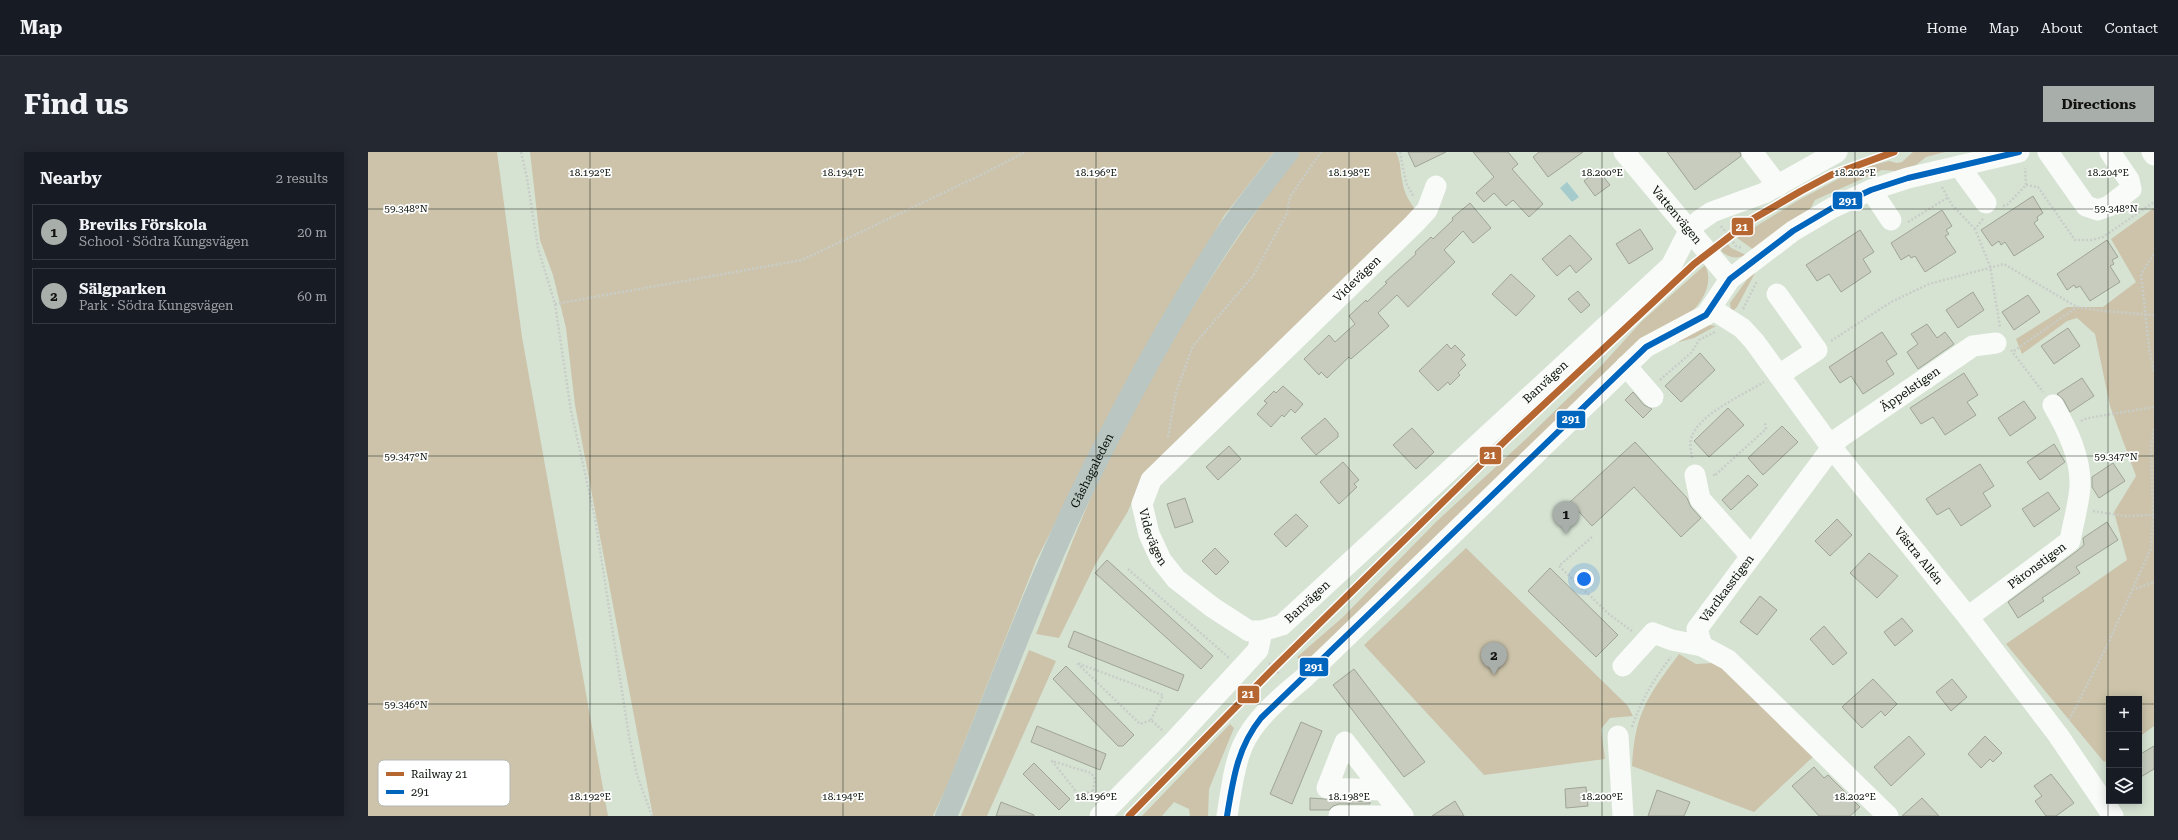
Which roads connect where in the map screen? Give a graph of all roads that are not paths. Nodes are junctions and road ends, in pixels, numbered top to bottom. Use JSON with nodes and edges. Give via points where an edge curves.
{"nodes":[{"id":1,"x":1288,"y":152,"type":"edge"},
{"id":2,"x":1752,"y":152,"type":"edge"},
{"id":3,"x":1837,"y":152,"type":"edge"},
{"id":4,"x":2048,"y":152,"type":"edge"},
{"id":5,"x":2110,"y":152,"type":"edge"},
{"id":6,"x":2152,"y":152,"type":"edge"},
{"id":7,"x":1630,"y":154,"type":"edge"},
{"id":8,"x":2154,"y":155,"type":"edge"},
{"id":9,"x":2022,"y":159,"type":"edge"},
{"id":10,"x":1959,"y":166,"type":"junction"},
{"id":11,"x":1436,"y":186,"type":"dead end"},
{"id":12,"x":1778,"y":186,"type":"junction"},
{"id":13,"x":1871,"y":190,"type":"junction"},
{"id":14,"x":1990,"y":209,"type":"road end"},
{"id":15,"x":1891,"y":220,"type":"road end"},
{"id":16,"x":1690,"y":229,"type":"junction"},
{"id":17,"x":1730,"y":279,"type":"junction"},
{"id":18,"x":1777,"y":294,"type":"dead end"},
{"id":19,"x":1712,"y":309,"type":"junction"},
{"id":20,"x":2005,"y":347,"type":"road end"},
{"id":21,"x":1626,"y":366,"type":"junction"},
{"id":22,"x":1778,"y":374,"type":"junction"},
{"id":23,"x":1651,"y":394,"type":"road end"},
{"id":24,"x":2053,"y":405,"type":"road end"},
{"id":25,"x":1832,"y":448,"type":"junction"},
{"id":26,"x":1701,"y":467,"type":"road end"},
{"id":27,"x":1751,"y":556,"type":"junction"},
{"id":28,"x":1968,"y":617,"type":"junction"},
{"id":29,"x":1262,"y":631,"type":"junction"},
{"id":30,"x":1702,"y":646,"type":"junction"},
{"id":31,"x":1622,"y":666,"type":"dead end"},
{"id":32,"x":1618,"y":736,"type":"road end"},
{"id":33,"x":1382,"y":790,"type":"dead end"},
{"id":34,"x":1105,"y":811,"type":"edge"},
{"id":35,"x":946,"y":816,"type":"edge"},
{"id":36,"x":1227,"y":816,"type":"edge"},
{"id":37,"x":1339,"y":816,"type":"edge"},
{"id":38,"x":1403,"y":816,"type":"edge"},
{"id":39,"x":1623,"y":816,"type":"edge"},
{"id":40,"x":1888,"y":816,"type":"edge"},
{"id":41,"x":2113,"y":816,"type":"edge"}],
"edges":[{"from":1,"to":35,"type":"main road","name":"Gåshagaleden","via":[[1232,226],[1208,263],[1120,415],[1076,504],[1032,604]]},
{"from":2,"to":12,"type":"street"},
{"from":3,"to":12,"type":"street","name":"Banvägen"},
{"from":4,"to":5,"type":"street","via":[[2086,206],[2098,210],[2109,206],[2131,189],[2129,180]]},
{"from":6,"to":8,"type":"street"},
{"from":7,"to":16,"type":"street","name":"Vattenvägen"},
{"from":9,"to":10,"type":"street"},
{"from":10,"to":13,"type":"street","via":[[1933,171]]},
{"from":10,"to":14,"type":"street"},
{"from":11,"to":29,"type":"street","name":"Videvägen","via":[[1427,210],[1151,480],[1142,504],[1149,534],[1161,560],[1176,579],[1212,607],[1249,631]]},
{"from":12,"to":16,"type":"street","name":"Banvägen","via":[[1712,212]]},
{"from":13,"to":15,"type":"street"},
{"from":13,"to":17,"type":"street","via":[[1832,208],[1793,231]]},
{"from":16,"to":17,"type":"street","name":"Vattenvägen"},
{"from":16,"to":29,"type":"street","name":"Banvägen","via":[[1671,266],[1282,625]]},
{"from":17,"to":19,"type":"street"},
{"from":18,"to":22,"type":"street","via":[[1817,350]]},
{"from":19,"to":21,"type":"street","via":[[1700,320],[1646,347]]},
{"from":19,"to":22,"type":"street","name":"Västra Allén","via":[[1742,328]]},
{"from":20,"to":25,"type":"street","name":"Äppelstigen","via":[[1973,346],[1839,438]]},
{"from":21,"to":23,"type":"street"},
{"from":21,"to":36,"type":"street","via":[[1266,712],[1242,747]]},
{"from":22,"to":25,"type":"street","name":"Västra Allén"},
{"from":24,"to":28,"type":"street","name":"Päronstigen","via":[[2067,428],[2076,454],[2080,485],[2070,541]]},
{"from":25,"to":27,"type":"street","name":"Vårdkasstigen"},
{"from":25,"to":28,"type":"street","name":"Västra Allén"},
{"from":26,"to":27,"type":"street","via":[[1700,499]]},
{"from":27,"to":30,"type":"street","name":"Vårdkasstigen","via":[[1697,629]]},
{"from":28,"to":41,"type":"street","name":"Västra Allén","via":[[2058,735]]},
{"from":29,"to":34,"type":"street","via":[[1258,650]]},
{"from":30,"to":31,"type":"street","via":[[1653,633]]},
{"from":30,"to":40,"type":"street","via":[[1728,660]]},
{"from":32,"to":39,"type":"street"},
{"from":33,"to":38,"type":"street"},
{"from":37,"to":38,"type":"street"}]}
